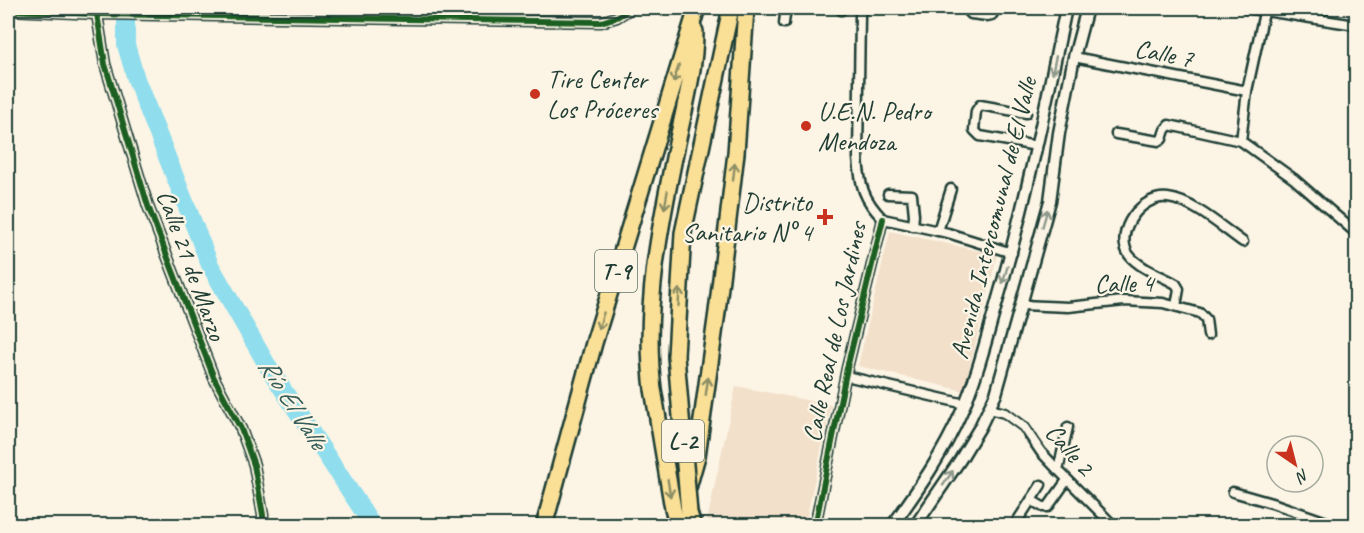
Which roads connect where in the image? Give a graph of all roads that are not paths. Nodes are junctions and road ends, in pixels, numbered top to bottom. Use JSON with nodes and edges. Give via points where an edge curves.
{"nodes":[{"id":1,"x":631,"y":8,"type":"edge"},
{"id":2,"x":731,"y":8,"type":"edge"},
{"id":3,"x":746,"y":8,"type":"edge"},
{"id":4,"x":786,"y":8,"type":"edge"},
{"id":5,"x":864,"y":8,"type":"edge"},
{"id":6,"x":966,"y":8,"type":"edge"},
{"id":7,"x":996,"y":8,"type":"edge"},
{"id":8,"x":1066,"y":8,"type":"edge"},
{"id":9,"x":1087,"y":8,"type":"edge"},
{"id":10,"x":1245,"y":8,"type":"edge"},
{"id":11,"x":8,"y":10,"type":"edge"},
{"id":12,"x":1265,"y":10,"type":"edge"},
{"id":13,"x":147,"y":12,"type":"edge"},
{"id":14,"x":341,"y":12,"type":"edge"},
{"id":15,"x":696,"y":13,"type":"edge"},
{"id":16,"x":97,"y":14,"type":"junction"},
{"id":17,"x":784,"y":22,"type":"dead end"},
{"id":18,"x":1356,"y":25,"type":"edge"},
{"id":19,"x":1074,"y":57,"type":"junction"},
{"id":20,"x":1247,"y":91,"type":"junction"},
{"id":21,"x":1026,"y":113,"type":"dead end"},
{"id":22,"x":1116,"y":134,"type":"dead end"},
{"id":23,"x":1241,"y":141,"type":"junction"},
{"id":24,"x":1037,"y":146,"type":"junction"},
{"id":25,"x":951,"y":189,"type":"dead end"},
{"id":26,"x":888,"y":194,"type":"dead end"},
{"id":27,"x":883,"y":219,"type":"junction"},
{"id":28,"x":913,"y":226,"type":"junction"},
{"id":29,"x":938,"y":231,"type":"junction"},
{"id":30,"x":1356,"y":233,"type":"edge"},
{"id":31,"x":1244,"y":242,"type":"dead end"},
{"id":32,"x":1012,"y":253,"type":"junction"},
{"id":33,"x":1022,"y":305,"type":"junction"},
{"id":34,"x":1176,"y":306,"type":"junction"},
{"id":35,"x":1208,"y":335,"type":"dead end"},
{"id":36,"x":846,"y":376,"type":"junction"},
{"id":37,"x":965,"y":404,"type":"junction"},
{"id":38,"x":989,"y":409,"type":"junction"},
{"id":39,"x":1068,"y":427,"type":"dead end"},
{"id":40,"x":1058,"y":470,"type":"junction"},
{"id":41,"x":1067,"y":480,"type":"junction"},
{"id":42,"x":1041,"y":485,"type":"dead end"},
{"id":43,"x":1233,"y":492,"type":"dead end"},
{"id":44,"x":1031,"y":500,"type":"junction"},
{"id":45,"x":262,"y":525,"type":"edge"},
{"id":46,"x":544,"y":525,"type":"edge"},
{"id":47,"x":678,"y":525,"type":"edge"},
{"id":48,"x":693,"y":525,"type":"edge"},
{"id":49,"x":815,"y":525,"type":"edge"},
{"id":50,"x":892,"y":525,"type":"edge"},
{"id":51,"x":915,"y":525,"type":"edge"},
{"id":52,"x":1014,"y":525,"type":"edge"},
{"id":53,"x":1114,"y":525,"type":"edge"},
{"id":54,"x":1338,"y":525,"type":"edge"}],
"edges":[{"from":1,"to":14,"type":"street","via":[[601,22]]},
{"from":48,"to":2,"type":"highway","number":"L-2","one_way":true,"bridge":true,"via":[[676,356],[683,233]]},
{"from":47,"to":3,"type":"highway","one_way":true,"via":[[697,456],[717,312],[736,153]]},
{"from":4,"to":17,"type":"street"},
{"from":5,"to":27,"type":"street","name":"Calle Real de Los Jardines","via":[[860,14],[858,158],[860,178],[870,205]]},
{"from":6,"to":7,"type":"street","via":[[971,14],[987,16]]},
{"from":8,"to":24,"type":"main road","name":"Avenida Intercomunal de El Valle","one_way":true},
{"from":9,"to":19,"type":"main road","name":"Avenida Intercomunal de El Valle"},
{"from":10,"to":12,"type":"street"},
{"from":11,"to":16,"type":"street"},
{"from":12,"to":18,"type":"street"},
{"from":12,"to":20,"type":"street"},
{"from":13,"to":14,"type":"street"},
{"from":13,"to":16,"type":"street"},
{"from":15,"to":46,"type":"highway","number":"T-9","one_way":true,"via":[[594,342]]},
{"from":15,"to":47,"type":"highway","number":"L-2","one_way":true,"bridge":true,"via":[[693,66],[655,265],[650,365]]},
{"from":16,"to":45,"type":"street","name":"Calle 21 de Marzo","via":[[105,64],[148,207],[214,378],[241,429],[254,465]]},
{"from":19,"to":20,"type":"street","name":"Calle 7"},
{"from":33,"to":19,"type":"main road","name":"Avenida Intercomunal de El Valle","one_way":true,"via":[[1050,201]]},
{"from":20,"to":23,"type":"street"},
{"from":21,"to":24,"type":"street","via":[[980,105],[974,130],[980,136]]},
{"from":22,"to":23,"type":"street","via":[[1160,141],[1168,125]]},
{"from":23,"to":30,"type":"street","via":[[1294,179]]},
{"from":24,"to":32,"type":"main road","name":"Avenida Intercomunal de El Valle"},
{"from":25,"to":29,"type":"street"},
{"from":26,"to":28,"type":"street","via":[[912,195]]},
{"from":27,"to":28,"type":"street"},
{"from":27,"to":36,"type":"street","name":"Calle Real de Los Jardines"},
{"from":28,"to":29,"type":"street"},
{"from":29,"to":32,"type":"street"},
{"from":31,"to":34,"type":"street","via":[[1178,200],[1154,198],[1145,203],[1129,223],[1124,236],[1126,248],[1135,261],[1176,284]]},
{"from":32,"to":37,"type":"main road","name":"Avenida Intercomunal de El Valle","one_way":true},
{"from":33,"to":34,"type":"street","name":"Calle 4","via":[[1068,307],[1124,301]]},
{"from":33,"to":38,"type":"main road","name":"Avenida Intercomunal de El Valle"},
{"from":34,"to":35,"type":"street","name":"Calle 4","via":[[1200,313],[1206,319]]},
{"from":36,"to":37,"type":"street"},
{"from":36,"to":49,"type":"street","name":"Calle Real de Los Jardines"},
{"from":37,"to":50,"type":"main road","name":"Avenida Intercomunal de El Valle","via":[[926,478]]},
{"from":38,"to":40,"type":"street","name":"Calle 2","via":[[1016,419]]},
{"from":51,"to":38,"type":"main road","name":"Avenida Intercomunal de El Valle","one_way":true},
{"from":39,"to":40,"type":"street"},
{"from":40,"to":41,"type":"street","name":"Calle 2"},
{"from":41,"to":44,"type":"street","via":[[1048,507]]},
{"from":41,"to":53,"type":"street","name":"Calle 2"},
{"from":42,"to":44,"type":"street"},
{"from":43,"to":54,"type":"street"},
{"from":44,"to":52,"type":"street"}]}
